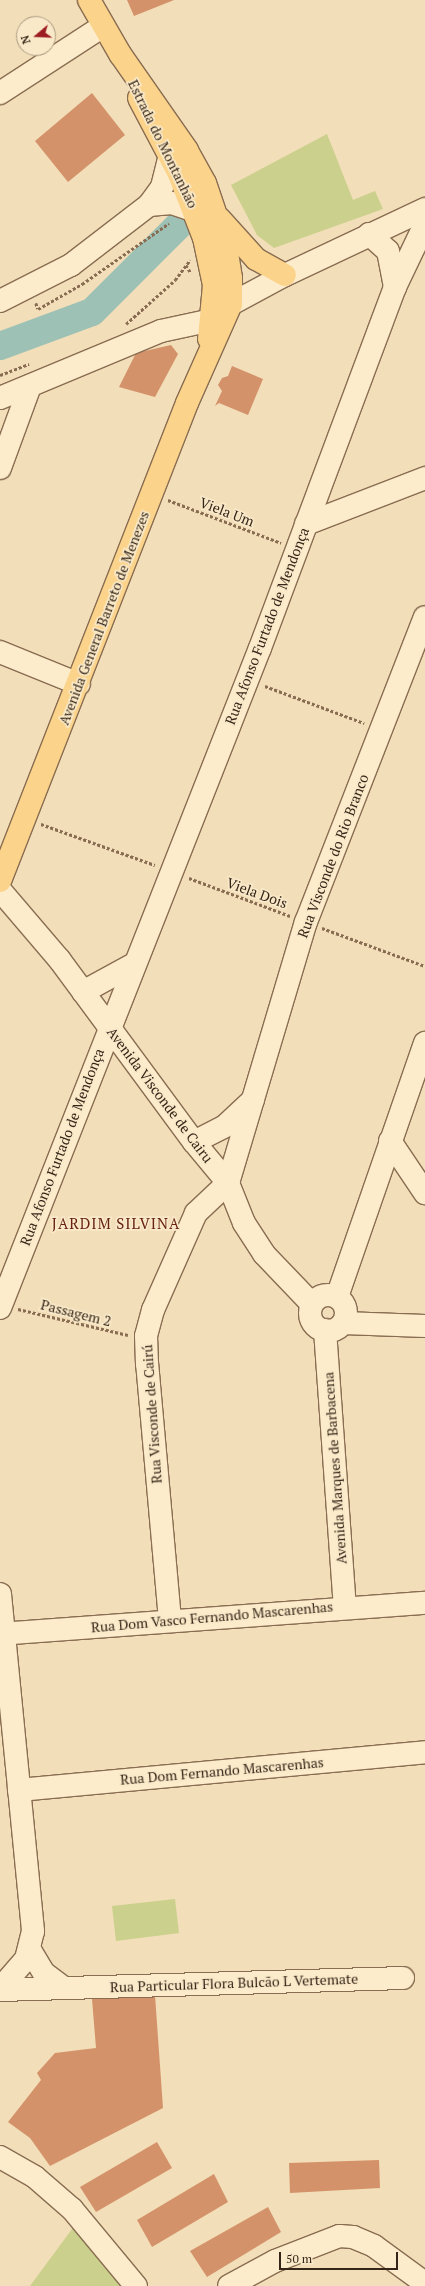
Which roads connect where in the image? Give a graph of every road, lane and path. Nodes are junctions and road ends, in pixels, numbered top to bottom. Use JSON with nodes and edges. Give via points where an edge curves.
{"nodes":[{"id":1,"x":89,"y":0,"type":"edge"},
{"id":2,"x":103,"y":26,"type":"junction"},
{"id":3,"x":120,"y":54,"type":"junction"},
{"id":4,"x":0,"y":93,"type":"edge"},
{"id":5,"x":170,"y":156,"type":"junction"},
{"id":6,"x":149,"y":205,"type":"junction"},
{"id":7,"x":425,"y":209,"type":"edge"},
{"id":8,"x":195,"y":211,"type":"junction"},
{"id":9,"x":219,"y":218,"type":"junction"},
{"id":10,"x":175,"y":222,"type":"dead end"},
{"id":11,"x":425,"y":224,"type":"edge"},
{"id":12,"x":369,"y":234,"type":"junction"},
{"id":13,"x":192,"y":254,"type":"dead end"},
{"id":14,"x":285,"y":275,"type":"junction"},
{"id":15,"x":395,"y":287,"type":"junction"},
{"id":16,"x":29,"y":288,"type":"junction"},
{"id":17,"x":0,"y":301,"type":"edge"},
{"id":18,"x":231,"y":304,"type":"junction"},
{"id":19,"x":212,"y":320,"type":"junction"},
{"id":20,"x":122,"y":327,"type":"dead end"},
{"id":21,"x":207,"y":354,"type":"junction"},
{"id":22,"x":31,"y":363,"type":"dead end"},
{"id":23,"x":0,"y":375,"type":"edge"},
{"id":24,"x":30,"y":386,"type":"junction"},
{"id":25,"x":0,"y":398,"type":"edge"},
{"id":26,"x":0,"y":468,"type":"edge"},
{"id":27,"x":425,"y":478,"type":"edge"},
{"id":28,"x":152,"y":493,"type":"junction"},
{"id":29,"x":306,"y":524,"type":"junction"},
{"id":30,"x":296,"y":549,"type":"junction"},
{"id":31,"x":425,"y":617,"type":"edge"},
{"id":32,"x":0,"y":652,"type":"edge"},
{"id":33,"x":247,"y":679,"type":"junction"},
{"id":34,"x":79,"y":684,"type":"junction"},
{"id":35,"x":381,"y":730,"type":"junction"},
{"id":36,"x":24,"y":819,"type":"junction"},
{"id":37,"x":172,"y":872,"type":"junction"},
{"id":38,"x":0,"y":882,"type":"edge"},
{"id":39,"x":0,"y":890,"type":"edge"},
{"id":40,"x":306,"y":922,"type":"junction"},
{"id":41,"x":134,"y":964,"type":"junction"},
{"id":42,"x":425,"y":966,"type":"edge"},
{"id":43,"x":83,"y":992,"type":"junction"},
{"id":44,"x":108,"y":1027,"type":"junction"},
{"id":45,"x":425,"y":1043,"type":"edge"},
{"id":46,"x":254,"y":1099,"type":"junction"},
{"id":47,"x":390,"y":1141,"type":"junction"},
{"id":48,"x":194,"y":1142,"type":"junction"},
{"id":49,"x":228,"y":1183,"type":"junction"},
{"id":50,"x":425,"y":1193,"type":"edge"},
{"id":51,"x":337,"y":1297,"type":"junction"},
{"id":52,"x":312,"y":1304,"type":"junction"},
{"id":53,"x":1,"y":1306,"type":"edge"},
{"id":54,"x":334,"y":1326,"type":"junction"},
{"id":55,"x":425,"y":1326,"type":"edge"},
{"id":56,"x":146,"y":1336,"type":"junction"},
{"id":57,"x":0,"y":1594,"type":"edge"},
{"id":58,"x":425,"y":1603,"type":"edge"},
{"id":59,"x":345,"y":1606,"type":"junction"},
{"id":60,"x":170,"y":1620,"type":"junction"},
{"id":61,"x":2,"y":1634,"type":"edge"},
{"id":62,"x":425,"y":1752,"type":"edge"},
{"id":63,"x":19,"y":1790,"type":"junction"},
{"id":64,"x":30,"y":1950,"type":"junction"},
{"id":65,"x":404,"y":1978,"type":"dead end"},
{"id":66,"x":64,"y":1988,"type":"junction"},
{"id":67,"x":0,"y":1989,"type":"edge"},
{"id":68,"x":0,"y":2157,"type":"edge"},
{"id":69,"x":425,"y":2283,"type":"edge"},
{"id":70,"x":136,"y":2286,"type":"edge"},
{"id":71,"x":229,"y":2286,"type":"edge"}],
"edges":[{"from":1,"to":2,"type":"main road","name":"Estrada do Montanhão"},
{"from":2,"to":3,"type":"main road","name":"Estrada do Montanhão"},
{"from":2,"to":4,"type":"street"},
{"from":3,"to":5,"type":"main road","name":"Estrada do Montanhão"},
{"from":3,"to":9,"type":"main road","name":"Estrada do Montanhão","via":[[187,150]]},
{"from":5,"to":6,"type":"street","via":[[162,187]]},
{"from":5,"to":8,"type":"main road","name":"Estrada do Montanhão"},
{"from":6,"to":8,"type":"street","via":[[172,203]]},
{"from":6,"to":16,"type":"street","via":[[96,248]]},
{"from":7,"to":12,"type":"street"},
{"from":8,"to":19,"type":"main road","name":"Estrada do Montanhão","via":[[211,266]]},
{"from":9,"to":14,"type":"main road","via":[[256,259]]},
{"from":9,"to":18,"type":"main road","name":"Estrada do Montanhão","via":[[231,278]]},
{"from":10,"to":16,"type":"path","via":[[146,236],[82,284],[38,308]]},
{"from":11,"to":15,"type":"street","name":"Rua Afonso Furtado de Mendonça"},
{"from":12,"to":14,"type":"street"},
{"from":12,"to":15,"type":"street","via":[[388,251]]},
{"from":13,"to":20,"type":"path","via":[[175,280]]},
{"from":14,"to":18,"type":"street"},
{"from":15,"to":29,"type":"street","name":"Rua Afonso Furtado de Mendonça"},
{"from":16,"to":17,"type":"street"},
{"from":18,"to":19,"type":"street"},
{"from":18,"to":21,"type":"main road","name":"Estrada do Montanhão"},
{"from":19,"to":21,"type":"main road","name":"Estrada do Montanhão"},
{"from":19,"to":24,"type":"street","via":[[161,331]]},
{"from":21,"to":28,"type":"main road","name":"Avenida General Barreto de Menezes"},
{"from":22,"to":23,"type":"path"},
{"from":24,"to":25,"type":"street"},
{"from":24,"to":26,"type":"street"},
{"from":27,"to":29,"type":"street"},
{"from":28,"to":30,"type":"path","name":"Viela Um"},
{"from":28,"to":34,"type":"main road","name":"Avenida General Barreto de Menezes"},
{"from":29,"to":30,"type":"street","name":"Rua Afonso Furtado de Mendonça"},
{"from":30,"to":33,"type":"street","name":"Rua Afonso Furtado de Mendonça"},
{"from":31,"to":35,"type":"street","name":"Rua Visconde do Rio Branco"},
{"from":32,"to":34,"type":"street"},
{"from":33,"to":35,"type":"path"},
{"from":33,"to":37,"type":"street","name":"Rua Afonso Furtado de Mendonça"},
{"from":34,"to":36,"type":"main road","name":"Avenida General Barreto de Menezes"},
{"from":35,"to":40,"type":"street","name":"Rua Visconde do Rio Branco"},
{"from":36,"to":37,"type":"path","name":"Viela Dois","via":[[99,843]]},
{"from":36,"to":38,"type":"main road","name":"Avenida General Barreto de Menezes"},
{"from":37,"to":40,"type":"path","name":"Viela Dois"},
{"from":37,"to":41,"type":"street","name":"Rua Afonso Furtado de Mendonça"},
{"from":39,"to":43,"type":"street","name":"Avenida Visconde de Cairu"},
{"from":40,"to":42,"type":"path","name":"Viela Dois"},
{"from":40,"to":46,"type":"street","name":"Rua Visconde do Rio Branco"},
{"from":41,"to":43,"type":"street"},
{"from":41,"to":44,"type":"street","name":"Rua Afonso Furtado de Mendonça"},
{"from":43,"to":44,"type":"street","name":"Avenida Visconde de Cairu"},
{"from":44,"to":48,"type":"street","name":"Avenida Visconde de Cairu"},
{"from":44,"to":53,"type":"street","name":"Rua Afonso Furtado de Mendonça"},
{"from":45,"to":47,"type":"street"},
{"from":46,"to":48,"type":"street","via":[[225,1126]]},
{"from":46,"to":49,"type":"street","name":"Rua Visconde do Rio Branco"},
{"from":47,"to":50,"type":"street"},
{"from":47,"to":51,"type":"street"},
{"from":48,"to":49,"type":"street","name":"Avenida Visconde de Cairu"},
{"from":49,"to":52,"type":"street","name":"Avenida Visconde de Cairu","via":[[244,1223],[264,1254]]},
{"from":49,"to":56,"type":"street","name":"Rua Visconde de Cairú","via":[[196,1213],[153,1310]]},
{"from":51,"to":52,"type":"street","via":[[326,1295]]},
{"from":51,"to":54,"type":"street","via":[[346,1312]]},
{"from":52,"to":54,"type":"street","via":[[313,1322]]},
{"from":53,"to":56,"type":"path","name":"Passagem 2","via":[[122,1335]]},
{"from":54,"to":55,"type":"street"},
{"from":54,"to":59,"type":"street","name":"Avenida Marques de Barbacena"},
{"from":56,"to":60,"type":"street","name":"Rua Visconde de Cairú"},
{"from":57,"to":61,"type":"street"},
{"from":58,"to":59,"type":"street","name":"Rua Dom Vasco Fernando Mascarenhas"},
{"from":59,"to":60,"type":"street","name":"Rua Dom Vasco Fernando Mascarenhas"},
{"from":60,"to":61,"type":"street","name":"Rua Dom Vasco Fernando Mascarenhas"},
{"from":61,"to":63,"type":"street"},
{"from":62,"to":63,"type":"street","name":"Rua Dom Fernando Mascarenhas"},
{"from":63,"to":64,"type":"street","via":[[32,1906]]},
{"from":64,"to":66,"type":"street","via":[[44,1973]]},
{"from":64,"to":67,"type":"street","via":[[22,1966]]},
{"from":65,"to":66,"type":"street","name":"Rua Particular Flora Bulcão L Vertemate"},
{"from":66,"to":67,"type":"street","name":"Rua Particular Flora Bulcão L Vertemate"},
{"from":68,"to":70,"type":"street","via":[[35,2177],[72,2209]]},
{"from":69,"to":71,"type":"street","via":[[374,2246],[353,2237],[339,2236],[275,2261]]}]}
